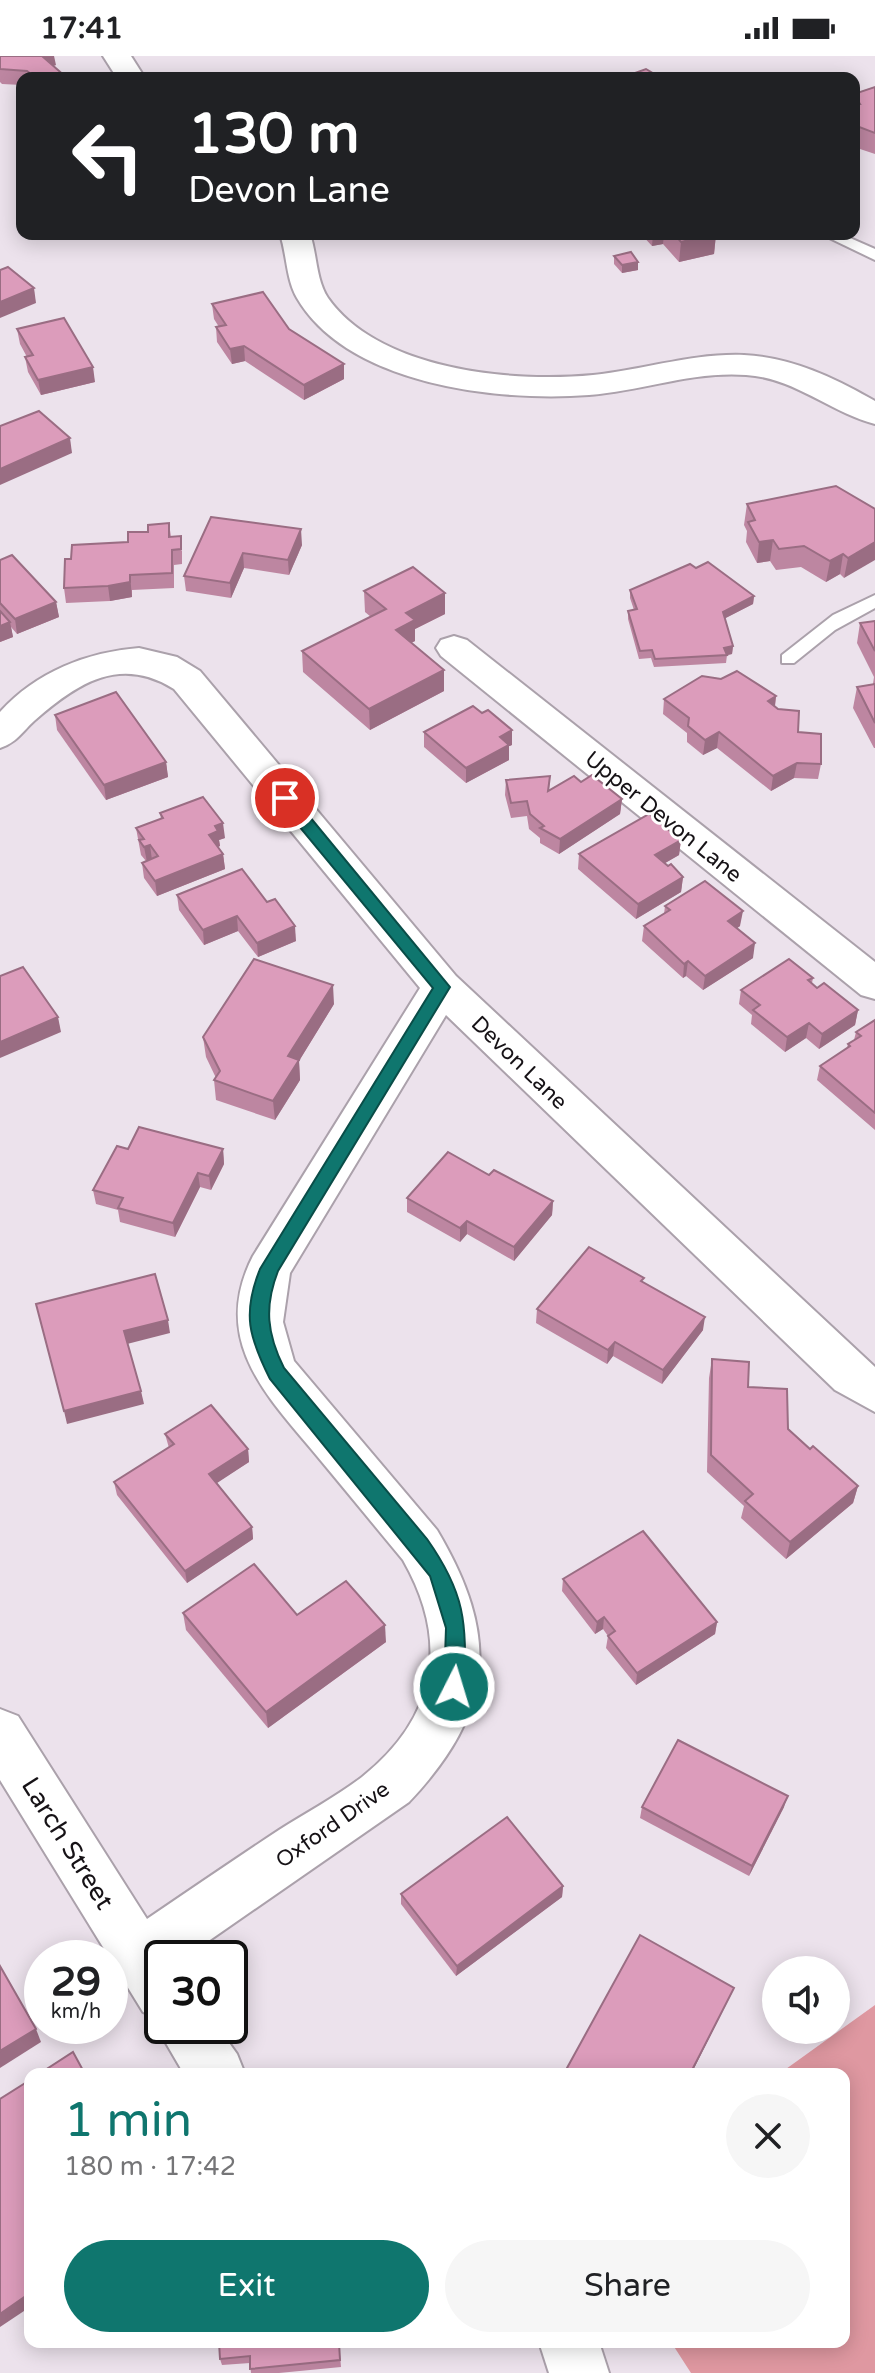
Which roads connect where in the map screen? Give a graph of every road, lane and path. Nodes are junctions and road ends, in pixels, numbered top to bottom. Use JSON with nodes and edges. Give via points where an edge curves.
{"nodes":[{"id":1,"x":297,"y":240,"type":"edge"},
{"id":2,"x":842,"y":240,"type":"edge"},
{"id":3,"x":875,"y":255,"type":"edge"},
{"id":4,"x":875,"y":414,"type":"edge"},
{"id":5,"x":875,"y":601,"type":"edge"},
{"id":6,"x":454,"y":648,"type":"dead end"},
{"id":7,"x":788,"y":659,"type":"dead end"},
{"id":8,"x":0,"y":735,"type":"edge"},
{"id":9,"x":875,"y":984,"type":"edge"},
{"id":10,"x":442,"y":987,"type":"junction"},
{"id":11,"x":875,"y":1392,"type":"edge"},
{"id":12,"x":0,"y":1733,"type":"edge"},
{"id":13,"x":195,"y":1940,"type":"edge"},
{"id":14,"x":144,"y":1965,"type":"edge"},
{"id":15,"x":196,"y":2044,"type":"edge"},
{"id":16,"x":213,"y":2068,"type":"edge"},
{"id":17,"x":571,"y":2348,"type":"edge"},
{"id":18,"x":579,"y":2373,"type":"edge"}],
"edges":[{"from":1,"to":4,"type":"street","via":[[311,297],[332,323],[385,357],[420,369],[461,380],[548,387],[614,382],[683,367],[750,365],[801,376]]},
{"from":2,"to":3,"type":"lane"},
{"from":5,"to":7,"type":"lane","via":[[817,633]]},
{"from":6,"to":9,"type":"street","name":"Upper Devon Lane"},
{"from":8,"to":10,"type":"street","name":"Devon Lane","via":[[30,704],[69,678],[106,663],[144,659],[171,666]]},
{"from":10,"to":11,"type":"street","name":"Devon Lane","via":[[851,1376]]},
{"from":10,"to":13,"type":"street","name":"Oxford Drive","via":[[269,1269],[258,1315],[263,1345],[277,1374],[439,1572],[457,1628],[454,1687],[431,1740],[391,1786]]},
{"from":12,"to":14,"type":"street","name":"Larch Street"},
{"from":15,"to":16,"type":"street"},
{"from":17,"to":18,"type":"street"}]}
